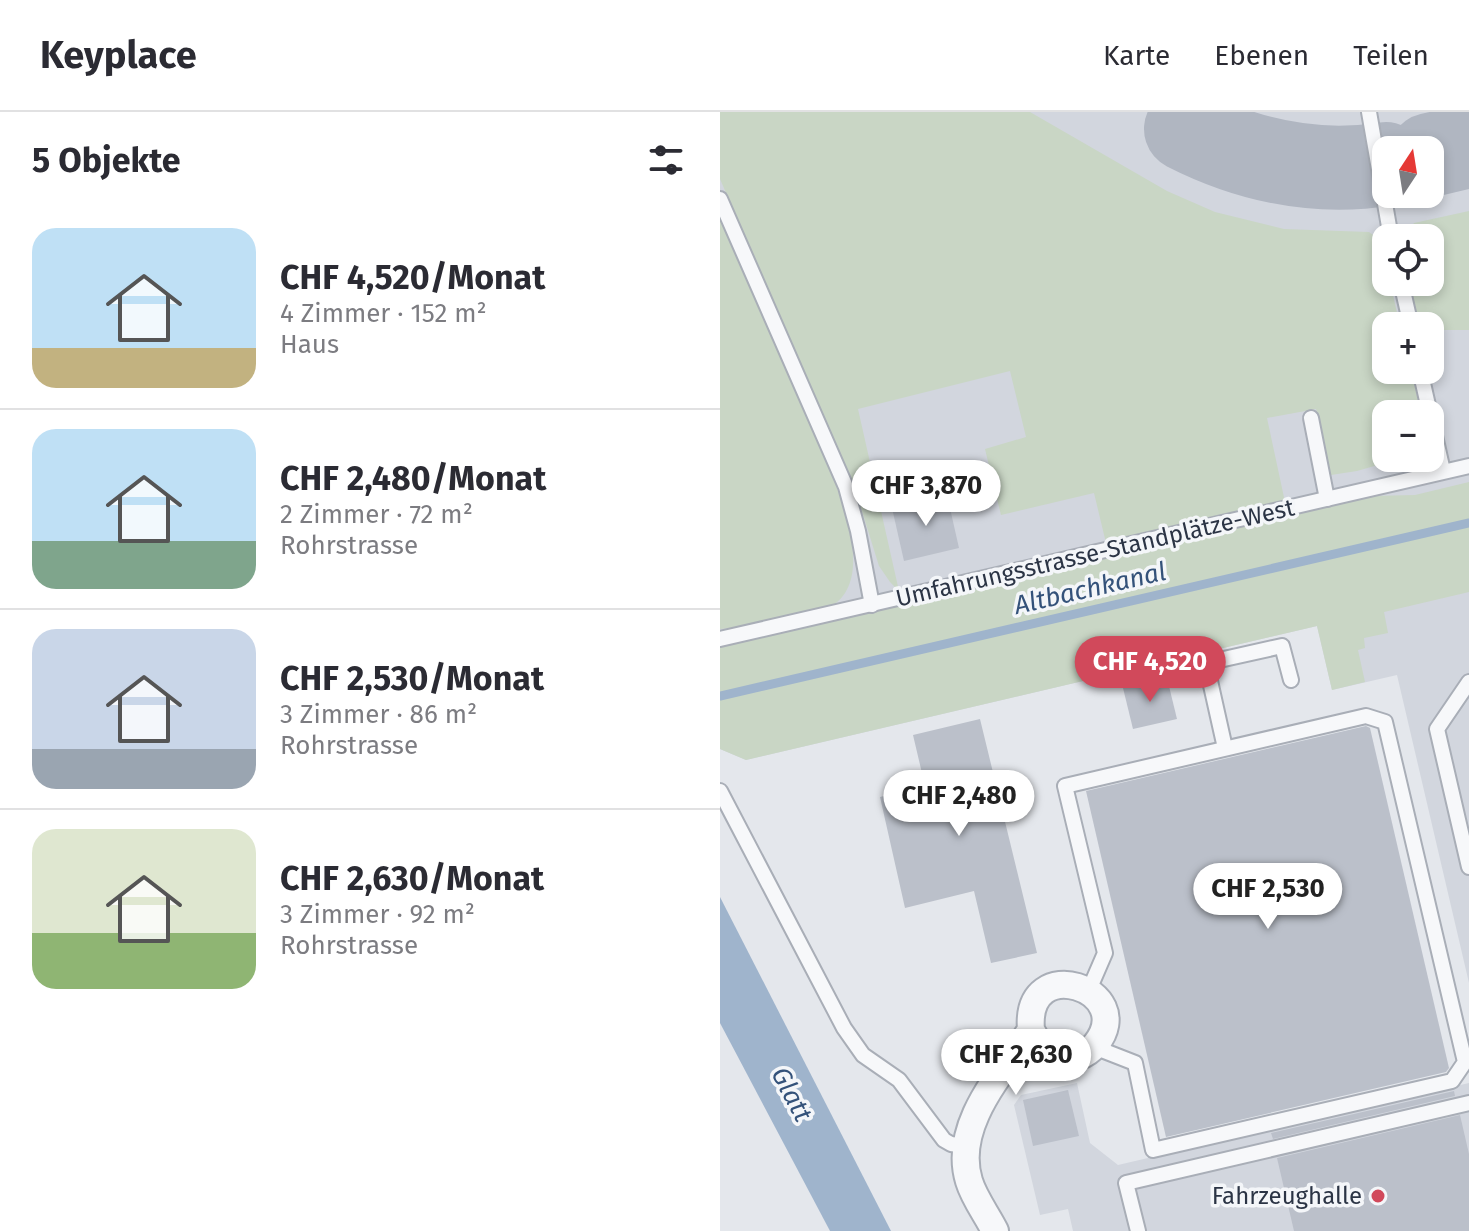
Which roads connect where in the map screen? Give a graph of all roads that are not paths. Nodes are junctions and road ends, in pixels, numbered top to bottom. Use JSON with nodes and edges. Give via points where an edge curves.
{"nodes":[{"id":1,"x":1369,"y":112,"type":"edge"},
{"id":2,"x":720,"y":199,"type":"edge"},
{"id":3,"x":1389,"y":224,"type":"edge"},
{"id":4,"x":1311,"y":418,"type":"dead end"},
{"id":5,"x":1469,"y":466,"type":"edge"},
{"id":6,"x":1444,"y":471,"type":"edge"},
{"id":7,"x":1439,"y":472,"type":"edge"},
{"id":8,"x":1327,"y":499,"type":"junction"},
{"id":9,"x":872,"y":605,"type":"junction"},
{"id":10,"x":720,"y":639,"type":"edge"},
{"id":11,"x":1291,"y":680,"type":"dead end"},
{"id":12,"x":1469,"y":682,"type":"edge"},
{"id":13,"x":1225,"y":748,"type":"junction"},
{"id":14,"x":720,"y":791,"type":"edge"},
{"id":15,"x":1469,"y":867,"type":"edge"},
{"id":16,"x":1089,"y":990,"type":"junction"},
{"id":17,"x":1031,"y":1030,"type":"junction"},
{"id":18,"x":1094,"y":1047,"type":"junction"},
{"id":19,"x":1469,"y":1103,"type":"edge"},
{"id":20,"x":965,"y":1146,"type":"junction"},
{"id":21,"x":995,"y":1231,"type":"edge"},
{"id":22,"x":1138,"y":1231,"type":"edge"}],
"edges":[{"from":1,"to":3,"type":"lane"},
{"from":2,"to":9,"type":"lane","via":[[846,487]]},
{"from":4,"to":8,"type":"lane"},
{"from":5,"to":6,"type":"lane","name":"Umfahrungsstrasse-Standplätze-West"},
{"from":7,"to":8,"type":"lane","name":"Umfahrungsstrasse-Standplätze-West"},
{"from":8,"to":9,"type":"lane","name":"Umfahrungsstrasse-Standplätze-West"},
{"from":9,"to":10,"type":"lane","name":"Umfahrungsstrasse-Standplätze-West"},
{"from":11,"to":13,"type":"lane","via":[[1282,646],[1206,663]]},
{"from":12,"to":15,"type":"lane","via":[[1437,729]]},
{"from":13,"to":16,"type":"lane","via":[[1065,786],[1105,953]]},
{"from":13,"to":18,"type":"lane","via":[[1366,716],[1385,722],[1465,1062],[1452,1081],[1153,1150],[1135,1063]]},
{"from":14,"to":20,"type":"lane","via":[[844,1028],[863,1055],[899,1080],[944,1140]]},
{"from":16,"to":17,"type":"street","via":[[1064,983],[1041,994],[1033,1005]]},
{"from":16,"to":18,"type":"street","via":[[1104,1011],[1105,1024]]},
{"from":17,"to":18,"type":"street","via":[[1037,1042],[1057,1056],[1071,1058]]},
{"from":17,"to":20,"type":"street","via":[[976,1112]]},
{"from":19,"to":22,"type":"lane","via":[[1126,1183]]},
{"from":20,"to":21,"type":"street","via":[[969,1181]]}]}
